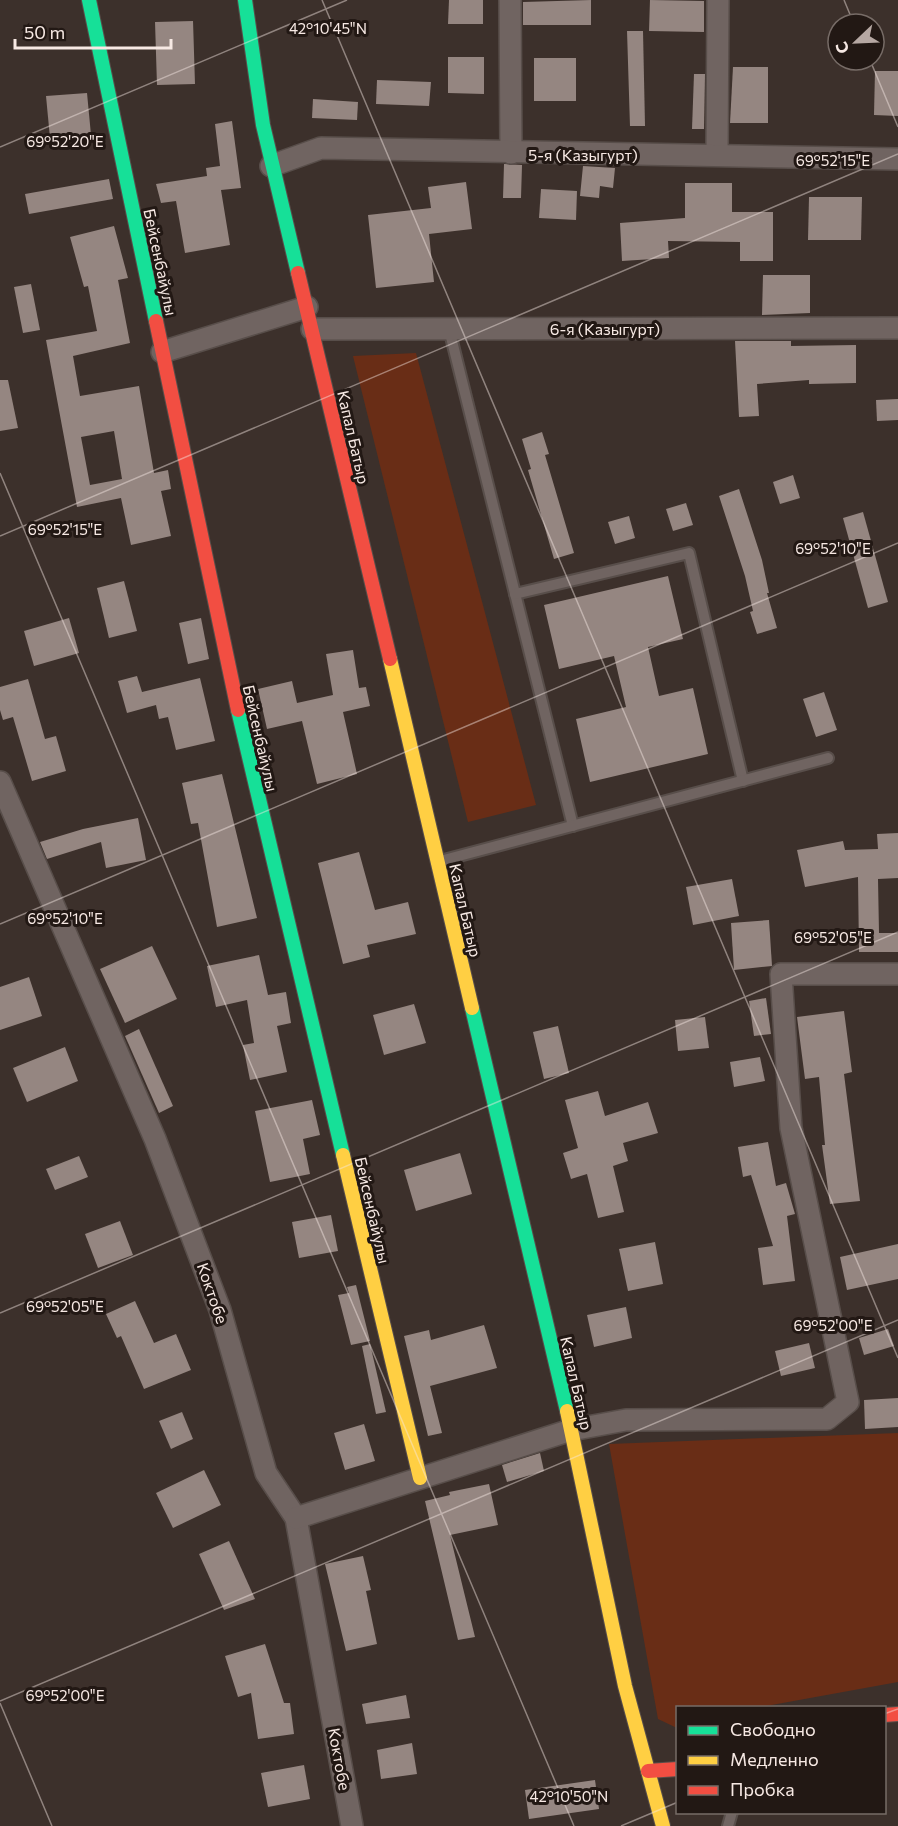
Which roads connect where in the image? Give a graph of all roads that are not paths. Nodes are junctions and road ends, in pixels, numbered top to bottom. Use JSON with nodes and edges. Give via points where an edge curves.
{"nodes":[{"id":1,"x":89,"y":0,"type":"edge"},
{"id":2,"x":245,"y":0,"type":"edge"},
{"id":3,"x":510,"y":0,"type":"edge"},
{"id":4,"x":718,"y":0,"type":"edge"},
{"id":5,"x":512,"y":153,"type":"junction"},
{"id":6,"x":717,"y":154,"type":"junction"},
{"id":7,"x":898,"y":159,"type":"edge"},
{"id":8,"x":271,"y":166,"type":"junction"},
{"id":9,"x":307,"y":307,"type":"junction"},
{"id":10,"x":898,"y":328,"type":"edge"},
{"id":11,"x":312,"y":329,"type":"junction"},
{"id":12,"x":449,"y":329,"type":"junction"},
{"id":13,"x":162,"y":352,"type":"junction"},
{"id":14,"x":515,"y":594,"type":"junction"},
{"id":15,"x":828,"y":758,"type":"dead end"},
{"id":16,"x":742,"y":781,"type":"junction"},
{"id":17,"x":0,"y":782,"type":"edge"},
{"id":18,"x":573,"y":826,"type":"junction"},
{"id":19,"x":437,"y":862,"type":"junction"},
{"id":20,"x":898,"y":974,"type":"edge"},
{"id":21,"x":571,"y":1430,"type":"junction"},
{"id":22,"x":420,"y":1478,"type":"junction"},
{"id":23,"x":296,"y":1518,"type":"junction"},
{"id":24,"x":676,"y":1769,"type":"edge"},
{"id":25,"x":648,"y":1771,"type":"junction"},
{"id":26,"x":661,"y":1824,"type":"edge"},
{"id":27,"x":352,"y":1826,"type":"edge"}],
"edges":[{"from":1,"to":13,"type":"main road","name":"Бейсенбайулы"},
{"from":2,"to":8,"type":"main road","name":"Капал Батыр","via":[[248,39]]},
{"from":3,"to":5,"type":"street"},
{"from":4,"to":6,"type":"street"},
{"from":5,"to":6,"type":"street","name":"5-я (Казыгурт)"},
{"from":5,"to":8,"type":"street","name":"5-я (Казыгурт)","via":[[321,148]]},
{"from":6,"to":7,"type":"street","name":"5-я (Казыгурт)"},
{"from":8,"to":9,"type":"main road","name":"Капал Батыр"},
{"from":9,"to":11,"type":"main road","name":"Капал Батыр"},
{"from":9,"to":13,"type":"street"},
{"from":10,"to":12,"type":"street","name":"6-я (Казыгурт)"},
{"from":11,"to":12,"type":"street","name":"6-я (Казыгурт)"},
{"from":11,"to":19,"type":"main road","name":"Капал Батыр"},
{"from":12,"to":14,"type":"lane"},
{"from":13,"to":22,"type":"main road","name":"Бейсенбайулы","via":[[246,750]]},
{"from":14,"to":16,"type":"lane","via":[[689,553]]},
{"from":14,"to":18,"type":"lane"},
{"from":15,"to":16,"type":"lane"},
{"from":16,"to":18,"type":"lane"},
{"from":17,"to":23,"type":"street","name":"Коктобе","via":[[155,1139],[220,1310],[266,1473]]},
{"from":18,"to":19,"type":"lane"},
{"from":19,"to":21,"type":"main road","name":"Капал Батыр"},
{"from":20,"to":21,"type":"street","via":[[781,974],[791,1128],[848,1402],[826,1419],[626,1420]]},
{"from":21,"to":22,"type":"street"},
{"from":21,"to":25,"type":"main road","name":"Капал Батыр","via":[[625,1686]]},
{"from":22,"to":23,"type":"street"},
{"from":23,"to":27,"type":"street","name":"Коктобе"},
{"from":24,"to":25,"type":"main road"},
{"from":25,"to":26,"type":"main road","name":"Капал Батыр"}]}
